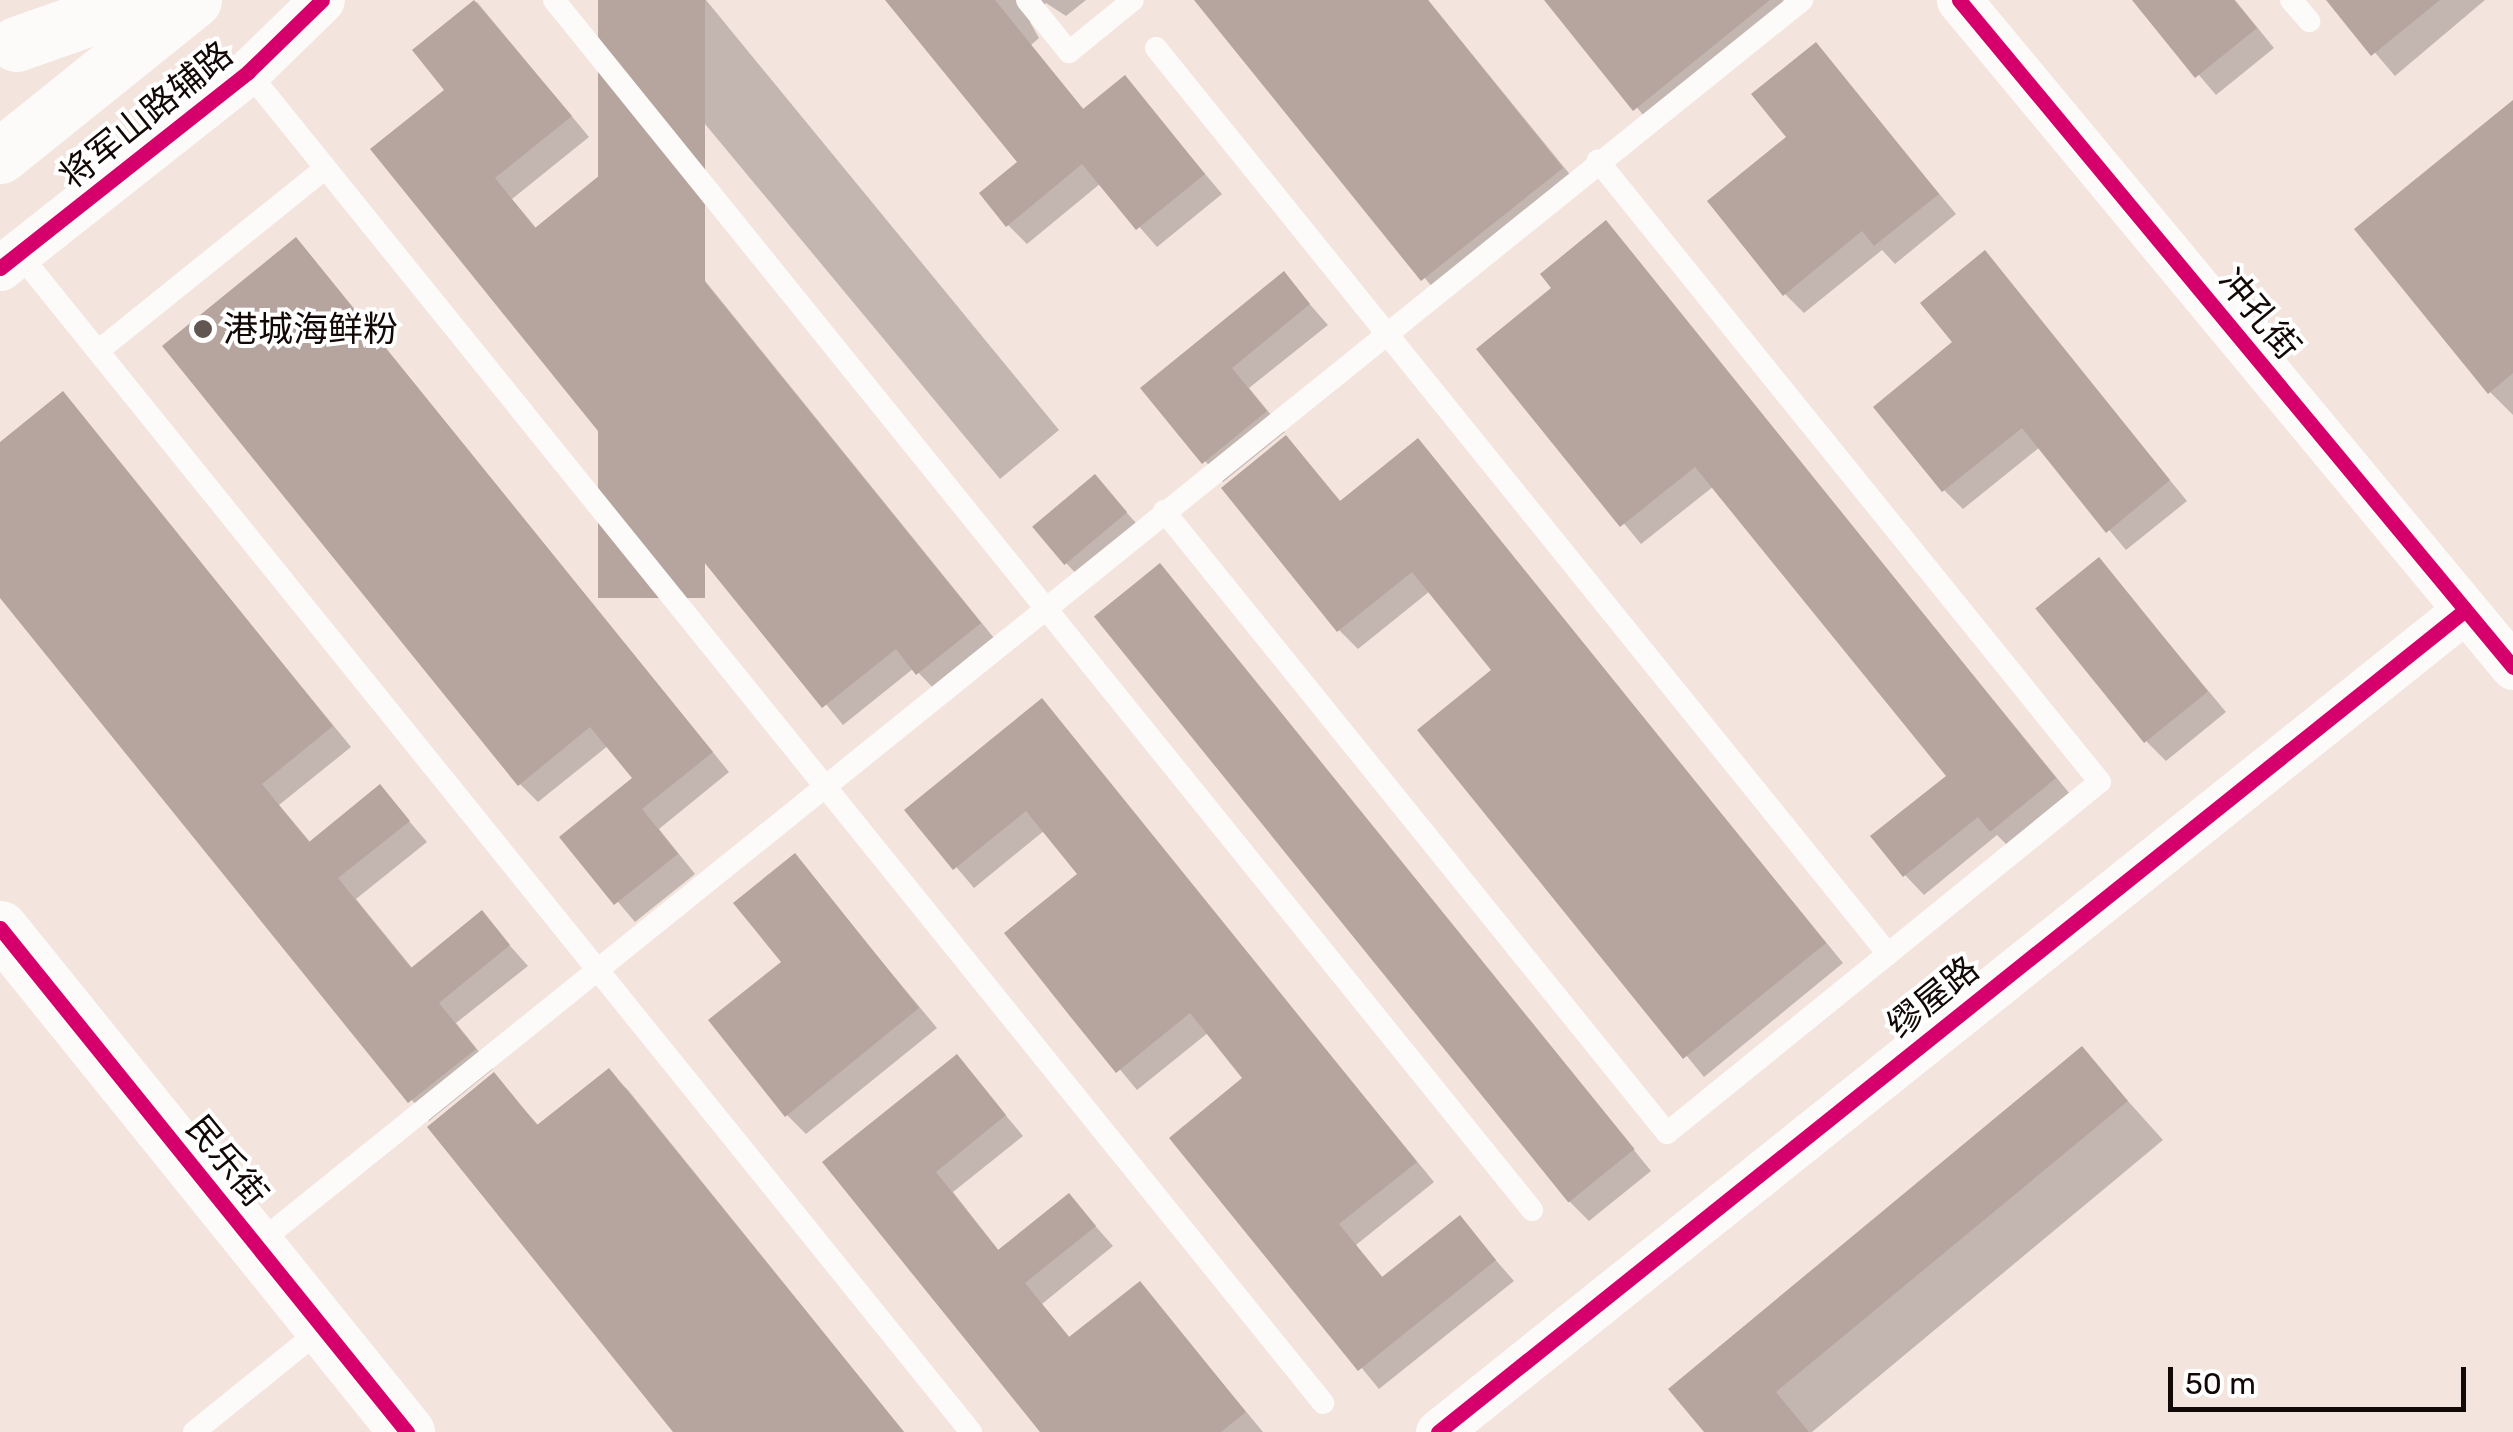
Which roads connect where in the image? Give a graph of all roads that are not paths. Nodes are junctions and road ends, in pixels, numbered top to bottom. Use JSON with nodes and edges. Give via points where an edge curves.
{"nodes":[{"id":1,"x":71,"y":0,"type":"edge"},
{"id":2,"x":141,"y":0,"type":"edge"},
{"id":3,"x":194,"y":0,"type":"edge"},
{"id":4,"x":322,"y":0,"type":"edge"},
{"id":5,"x":554,"y":0,"type":"edge"},
{"id":6,"x":1027,"y":0,"type":"edge"},
{"id":7,"x":1133,"y":0,"type":"edge"},
{"id":8,"x":1802,"y":0,"type":"edge"},
{"id":9,"x":1960,"y":0,"type":"edge"},
{"id":10,"x":2291,"y":0,"type":"edge"},
{"id":11,"x":2308,"y":21,"type":"dead end"},
{"id":12,"x":1156,"y":48,"type":"dead end"},
{"id":13,"x":8,"y":51,"type":"edge"},
{"id":14,"x":248,"y":72,"type":"junction"},
{"id":15,"x":0,"y":156,"type":"edge"},
{"id":16,"x":1598,"y":161,"type":"junction"},
{"id":17,"x":326,"y":168,"type":"junction"},
{"id":18,"x":10,"y":262,"type":"edge"},
{"id":19,"x":1386,"y":332,"type":"junction"},
{"id":20,"x":98,"y":351,"type":"junction"},
{"id":21,"x":1164,"y":511,"type":"junction"},
{"id":22,"x":1045,"y":608,"type":"junction"},
{"id":23,"x":2465,"y":610,"type":"junction"},
{"id":24,"x":2513,"y":667,"type":"edge"},
{"id":25,"x":824,"y":786,"type":"junction"},
{"id":26,"x":0,"y":928,"type":"edge"},
{"id":27,"x":1888,"y":954,"type":"junction"},
{"id":28,"x":597,"y":969,"type":"junction"},
{"id":29,"x":1532,"y":1210,"type":"dead end"},
{"id":30,"x":256,"y":1245,"type":"junction"},
{"id":31,"x":323,"y":1328,"type":"junction"},
{"id":32,"x":1324,"y":1403,"type":"dead end"},
{"id":33,"x":194,"y":1432,"type":"edge"},
{"id":34,"x":406,"y":1432,"type":"edge"},
{"id":35,"x":971,"y":1432,"type":"edge"},
{"id":36,"x":1438,"y":1432,"type":"edge"}],
"edges":[{"from":1,"to":13,"type":"street"},
{"from":2,"to":13,"type":"street"},
{"from":3,"to":15,"type":"street"},
{"from":4,"to":14,"type":"street","name":"将军山路辅路"},
{"from":5,"to":22,"type":"lane"},
{"from":6,"to":7,"type":"lane","via":[[1069,52]]},
{"from":8,"to":16,"type":"lane"},
{"from":9,"to":23,"type":"street","name":"冲孔街"},
{"from":10,"to":11,"type":"lane"},
{"from":12,"to":19,"type":"lane"},
{"from":14,"to":17,"type":"lane"},
{"from":14,"to":18,"type":"street","name":"将军山路辅路"},
{"from":16,"to":19,"type":"lane"},
{"from":16,"to":27,"type":"lane","via":[[2100,782]]},
{"from":17,"to":20,"type":"lane"},
{"from":17,"to":25,"type":"lane"},
{"from":18,"to":20,"type":"lane"},
{"from":19,"to":21,"type":"lane"},
{"from":19,"to":27,"type":"lane"},
{"from":20,"to":28,"type":"lane"},
{"from":21,"to":22,"type":"lane"},
{"from":21,"to":27,"type":"lane","via":[[1667,1133]]},
{"from":22,"to":25,"type":"lane"},
{"from":22,"to":29,"type":"lane"},
{"from":23,"to":24,"type":"street","name":"冲孔街"},
{"from":23,"to":36,"type":"street","name":"缪屋路"},
{"from":25,"to":28,"type":"lane"},
{"from":25,"to":32,"type":"lane"},
{"from":26,"to":30,"type":"street","name":"民乐街"},
{"from":28,"to":30,"type":"lane"},
{"from":28,"to":35,"type":"lane"},
{"from":30,"to":31,"type":"street","name":"民乐街"},
{"from":31,"to":33,"type":"lane"},
{"from":31,"to":34,"type":"street","name":"民乐街"}]}
